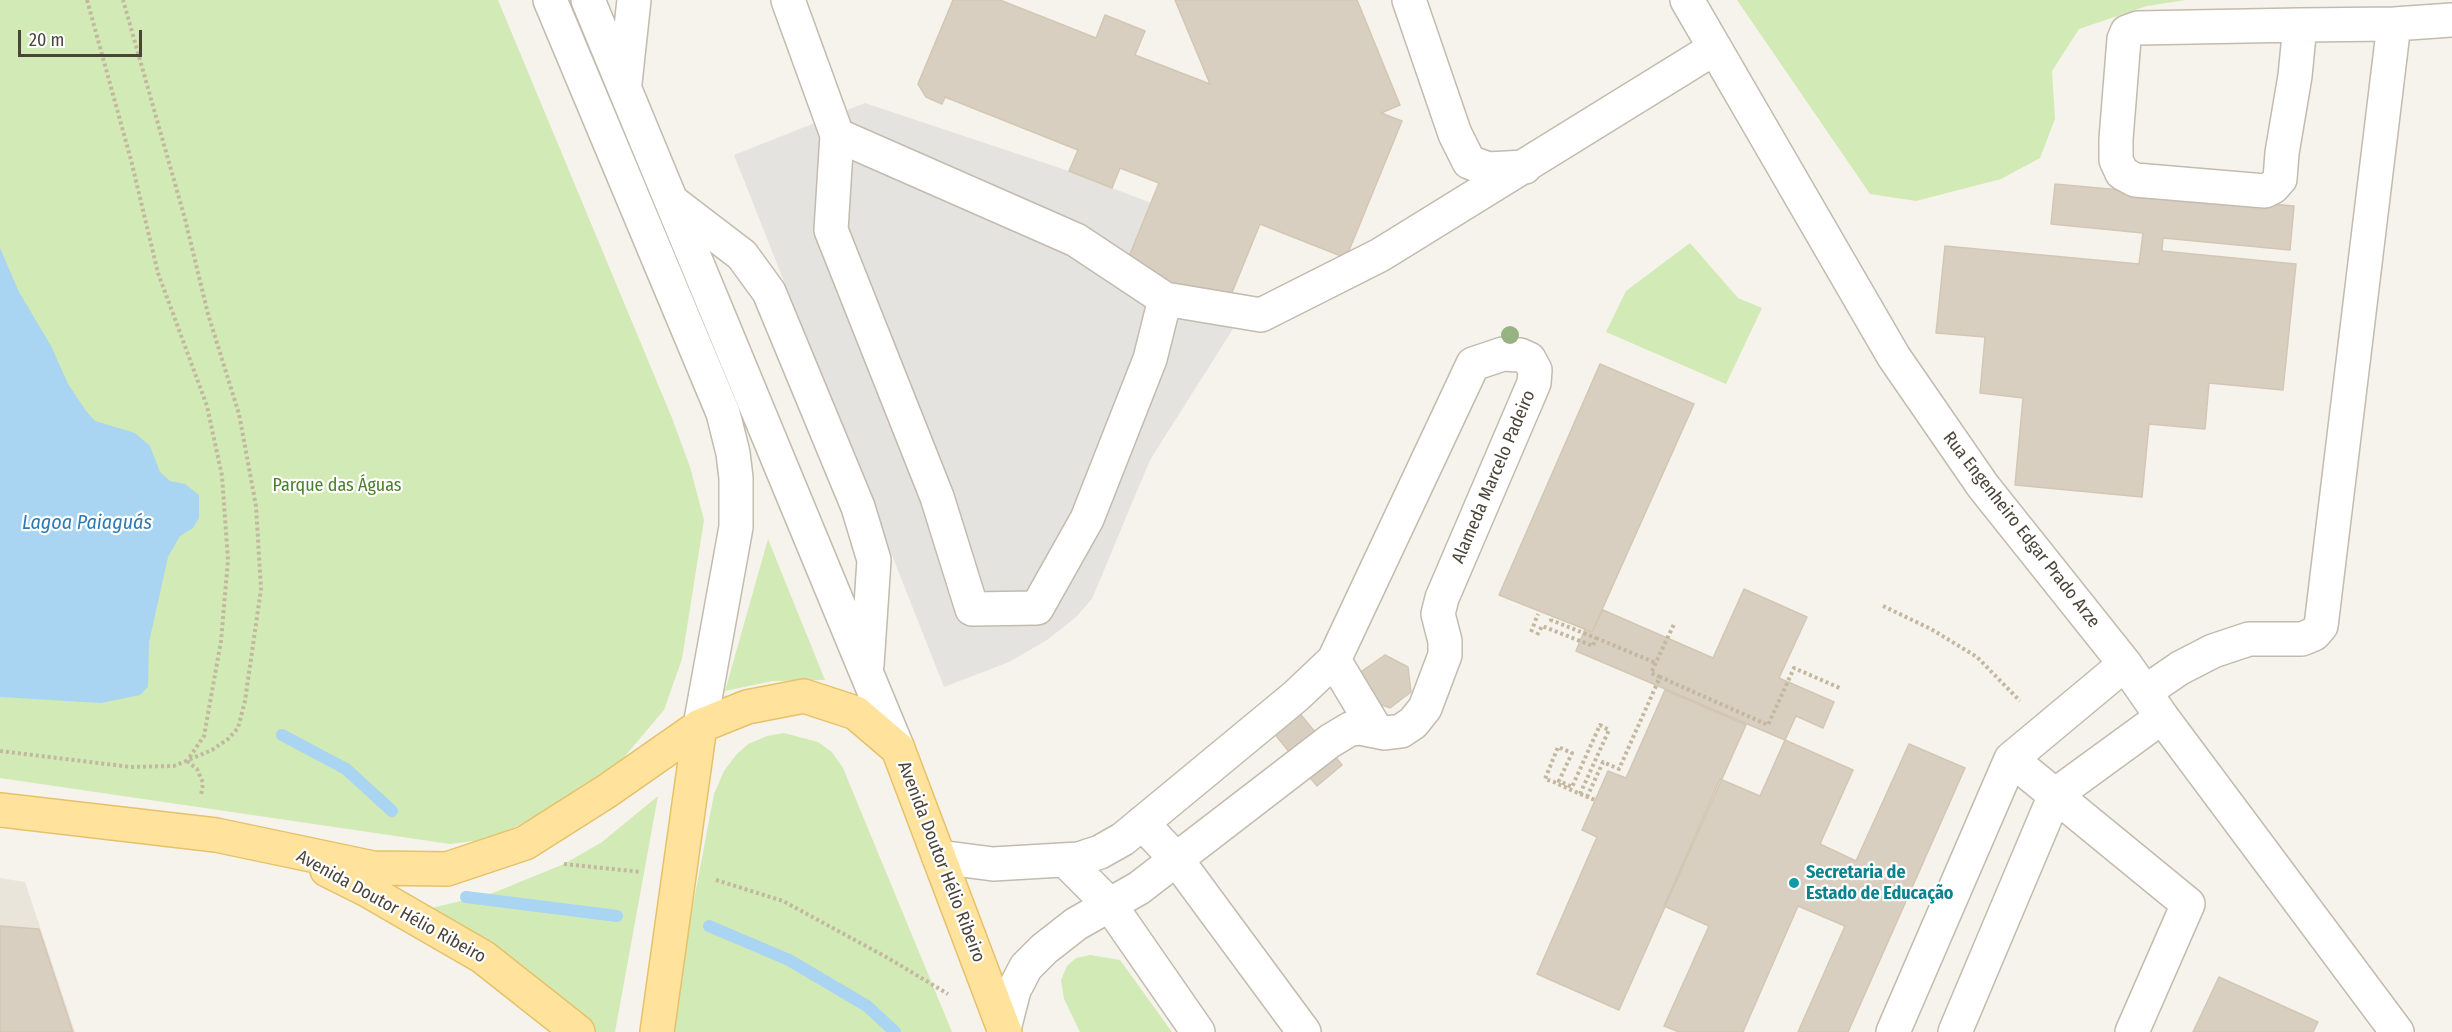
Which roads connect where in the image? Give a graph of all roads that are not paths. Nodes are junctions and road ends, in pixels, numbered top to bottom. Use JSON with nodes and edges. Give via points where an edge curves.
{"nodes":[{"id":1,"x":550,"y":0,"type":"edge"},
{"id":2,"x":588,"y":0,"type":"edge"},
{"id":3,"x":634,"y":0,"type":"edge"},
{"id":4,"x":788,"y":0,"type":"edge"},
{"id":5,"x":1409,"y":0,"type":"edge"},
{"id":6,"x":1687,"y":0,"type":"edge"},
{"id":7,"x":2452,"y":20,"type":"edge"},
{"id":8,"x":2394,"y":24,"type":"junction"},
{"id":9,"x":2300,"y":25,"type":"junction"},
{"id":10,"x":1715,"y":48,"type":"junction"},
{"id":11,"x":624,"y":87,"type":"junction"},
{"id":12,"x":837,"y":135,"type":"junction"},
{"id":13,"x":1525,"y":167,"type":"junction"},
{"id":14,"x":672,"y":202,"type":"junction"},
{"id":15,"x":1165,"y":299,"type":"junction"},
{"id":16,"x":1334,"y":660,"type":"junction"},
{"id":17,"x":2125,"y":664,"type":"junction"},
{"id":18,"x":867,"y":673,"type":"junction"},
{"id":19,"x":2154,"y":705,"type":"junction"},
{"id":20,"x":700,"y":726,"type":"junction"},
{"id":21,"x":1376,"y":730,"type":"junction"},
{"id":22,"x":898,"y":749,"type":"junction"},
{"id":23,"x":2011,"y":759,"type":"junction"},
{"id":24,"x":2055,"y":795,"type":"junction"},
{"id":25,"x":0,"y":810,"type":"edge"},
{"id":26,"x":1142,"y":823,"type":"junction"},
{"id":27,"x":288,"y":850,"type":"junction"},
{"id":28,"x":939,"y":857,"type":"junction"},
{"id":29,"x":1065,"y":860,"type":"junction"},
{"id":30,"x":1177,"y":860,"type":"junction"},
{"id":31,"x":1110,"y":905,"type":"junction"},
{"id":32,"x":1005,"y":1030,"type":"edge"},
{"id":33,"x":578,"y":1032,"type":"edge"},
{"id":34,"x":657,"y":1032,"type":"edge"},
{"id":35,"x":1198,"y":1032,"type":"edge"},
{"id":36,"x":1304,"y":1032,"type":"edge"},
{"id":37,"x":1893,"y":1032,"type":"edge"},
{"id":38,"x":1955,"y":1032,"type":"edge"},
{"id":39,"x":2132,"y":1032,"type":"edge"},
{"id":40,"x":2397,"y":1032,"type":"edge"}],
"edges":[{"from":1,"to":20,"type":"street","via":[[723,413],[733,453],[736,527]]},
{"from":2,"to":11,"type":"street"},
{"from":3,"to":11,"type":"street"},
{"from":4,"to":12,"type":"street"},
{"from":5,"to":13,"type":"street","via":[[1455,134],[1469,162],[1488,169]]},
{"from":6,"to":10,"type":"street","name":"Rua Engenheiro Edgar Prado Arze"},
{"from":7,"to":8,"type":"street"},
{"from":8,"to":9,"type":"street"},
{"from":8,"to":19,"type":"street","via":[[2321,626],[2302,639],[2249,639],[2213,651],[2180,668]]},
{"from":9,"to":9,"type":"street","via":[[2138,28],[2127,32],[2116,139],[2116,159],[2122,173],[2134,180],[2265,191],[2273,187],[2280,179]]},
{"from":10,"to":13,"type":"street"},
{"from":10,"to":17,"type":"street","name":"Rua Engenheiro Edgar Prado Arze","via":[[1894,357],[1983,486]]},
{"from":11,"to":14,"type":"street"},
{"from":12,"to":15,"type":"street","via":[[1076,240]]},
{"from":12,"to":15,"type":"street","via":[[831,230],[936,497],[972,609],[1037,608],[1087,519],[1150,359]]},
{"from":13,"to":15,"type":"street","via":[[1380,255],[1261,315]]},
{"from":14,"to":18,"type":"street"},
{"from":14,"to":18,"type":"street","via":[[742,255],[774,302],[858,507],[873,560]]},
{"from":16,"to":21,"type":"street"},
{"from":16,"to":21,"type":"street","name":"Alameda Marcelo Padeiro","via":[[1473,364],[1503,354],[1529,359],[1535,370],[1534,383],[1442,598],[1438,614],[1445,655],[1425,708],[1401,731]]},
{"from":16,"to":26,"type":"street","name":"Alameda Marcelo Padeiro"},
{"from":17,"to":19,"type":"street","name":"Rua Engenheiro Edgar Prado Arze"},
{"from":17,"to":23,"type":"street"},
{"from":18,"to":22,"type":"street"},
{"from":19,"to":24,"type":"street"},
{"from":19,"to":40,"type":"street","name":"Rua Engenheiro Edgar Prado Arze"},
{"from":20,"to":22,"type":"main road","name":"Avenida Doutor Hélio Ribeiro","via":[[747,707],[804,696],[856,713]]},
{"from":20,"to":27,"type":"main road","name":"Avenida Doutor Hélio Ribeiro","via":[[525,843],[447,869],[373,867]]},
{"from":20,"to":34,"type":"main road"},
{"from":21,"to":30,"type":"street","name":"Alameda Marcelo Padeiro","via":[[1350,729],[1330,741]]},
{"from":22,"to":28,"type":"main road","name":"Avenida Doutor Hélio Ribeiro"},
{"from":23,"to":24,"type":"street"},
{"from":23,"to":37,"type":"street"},
{"from":24,"to":38,"type":"street"},
{"from":24,"to":39,"type":"street","via":[[2188,904]]},
{"from":25,"to":27,"type":"main road","name":"Avenida Doutor Hélio Ribeiro","via":[[205,833]]},
{"from":26,"to":29,"type":"street","name":"Alameda Marcelo Padeiro","via":[[1100,852]]},
{"from":26,"to":30,"type":"street"},
{"from":27,"to":33,"type":"main road","name":"Avenida Doutor Hélio Ribeiro","via":[[483,957]]},
{"from":28,"to":29,"type":"street","name":"Alameda Marcelo Padeiro","via":[[993,864]]},
{"from":28,"to":32,"type":"main road","name":"Avenida Doutor Hélio Ribeiro"},
{"from":29,"to":31,"type":"street"},
{"from":30,"to":31,"type":"street","name":"Alameda Marcelo Padeiro"},
{"from":30,"to":36,"type":"street"},
{"from":31,"to":32,"type":"street","name":"Alameda Marcelo Padeiro","via":[[1076,924],[1026,967],[1014,990]]},
{"from":31,"to":35,"type":"street"}]}
